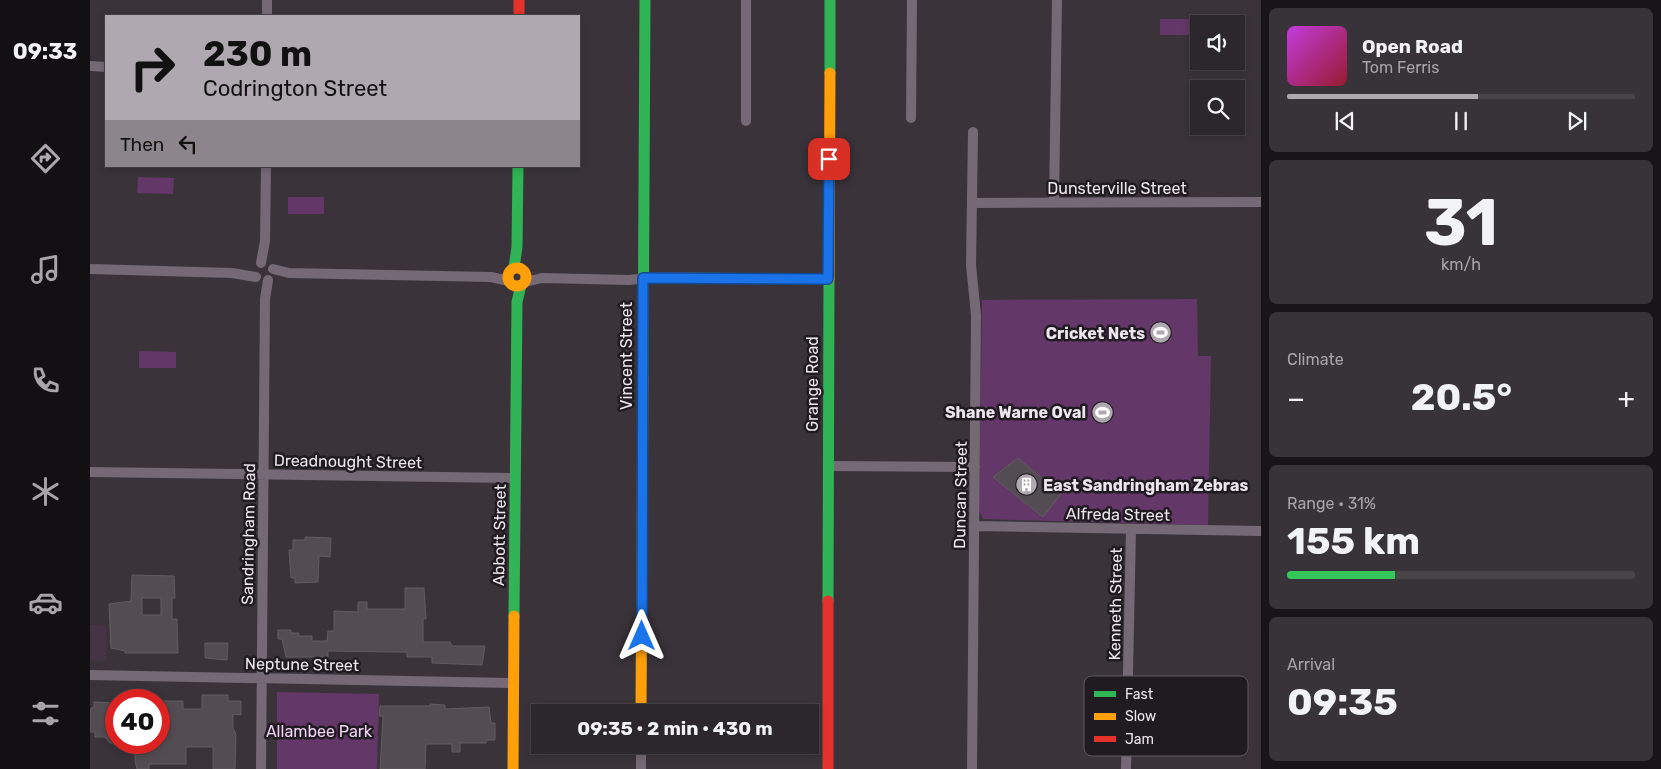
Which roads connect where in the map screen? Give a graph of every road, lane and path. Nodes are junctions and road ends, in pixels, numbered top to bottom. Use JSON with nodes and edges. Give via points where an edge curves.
{"nodes":[{"id":1,"x":267,"y":0,"type":"edge"},
{"id":2,"x":519,"y":0,"type":"edge"},
{"id":3,"x":645,"y":0,"type":"edge"},
{"id":4,"x":746,"y":0,"type":"edge"},
{"id":5,"x":830,"y":0,"type":"edge"},
{"id":6,"x":912,"y":0,"type":"edge"},
{"id":7,"x":1057,"y":0,"type":"edge"},
{"id":8,"x":267,"y":15,"type":"edge"},
{"id":9,"x":519,"y":15,"type":"edge"},
{"id":10,"x":90,"y":66,"type":"edge"},
{"id":11,"x":105,"y":66,"type":"edge"},
{"id":12,"x":911,"y":118,"type":"dead end"},
{"id":13,"x":746,"y":121,"type":"dead end"},
{"id":14,"x":973,"y":132,"type":"dead end"},
{"id":15,"x":266,"y":167,"type":"edge"},
{"id":16,"x":518,"y":167,"type":"edge"},
{"id":17,"x":1261,"y":202,"type":"edge"},
{"id":18,"x":972,"y":203,"type":"junction"},
{"id":19,"x":1054,"y":203,"type":"junction"},
{"id":20,"x":90,"y":269,"type":"edge"},
{"id":21,"x":264,"y":272,"type":"junction"},
{"id":22,"x":517,"y":277,"type":"junction"},
{"id":23,"x":643,"y":278,"type":"junction"},
{"id":24,"x":828,"y":279,"type":"junction"},
{"id":25,"x":828,"y":466,"type":"junction"},
{"id":26,"x":975,"y":467,"type":"junction"},
{"id":27,"x":90,"y":472,"type":"edge"},
{"id":28,"x":264,"y":475,"type":"junction"},
{"id":29,"x":515,"y":478,"type":"junction"},
{"id":30,"x":974,"y":526,"type":"junction"},
{"id":31,"x":1131,"y":529,"type":"junction"},
{"id":32,"x":1261,"y":531,"type":"edge"},
{"id":33,"x":90,"y":675,"type":"edge"},
{"id":34,"x":1128,"y":676,"type":"edge"},
{"id":35,"x":262,"y":678,"type":"junction"},
{"id":36,"x":514,"y":683,"type":"junction"},
{"id":37,"x":641,"y":704,"type":"edge"},
{"id":38,"x":641,"y":754,"type":"edge"},
{"id":39,"x":1126,"y":756,"type":"edge"},
{"id":40,"x":261,"y":769,"type":"edge"},
{"id":41,"x":513,"y":769,"type":"edge"},
{"id":42,"x":641,"y":769,"type":"edge"},
{"id":43,"x":828,"y":769,"type":"edge"},
{"id":44,"x":972,"y":769,"type":"edge"},
{"id":45,"x":1126,"y":769,"type":"edge"}],
"edges":[{"from":1,"to":8,"type":"street"},
{"from":2,"to":9,"type":"street"},
{"from":3,"to":23,"type":"street","name":"Vincent Street"},
{"from":4,"to":13,"type":"street"},
{"from":5,"to":24,"type":"street","name":"Grange Road"},
{"from":6,"to":12,"type":"street"},
{"from":7,"to":19,"type":"street"},
{"from":10,"to":11,"type":"street"},
{"from":14,"to":18,"type":"street","name":"Duncan Street"},
{"from":15,"to":21,"type":"street","name":"Sandringham Road"},
{"from":16,"to":22,"type":"street","name":"Abbott Street"},
{"from":17,"to":19,"type":"street","name":"Dunsterville Street"},
{"from":18,"to":19,"type":"street","name":"Dunsterville Street"},
{"from":18,"to":26,"type":"street","name":"Duncan Street","via":[[971,264],[976,315]]},
{"from":20,"to":21,"type":"street"},
{"from":21,"to":22,"type":"street"},
{"from":21,"to":28,"type":"street","name":"Sandringham Road"},
{"from":22,"to":23,"type":"street"},
{"from":22,"to":29,"type":"street","name":"Abbott Street"},
{"from":23,"to":24,"type":"street"},
{"from":23,"to":37,"type":"street","name":"Vincent Street"},
{"from":24,"to":25,"type":"street","name":"Grange Road"},
{"from":25,"to":26,"type":"street"},
{"from":25,"to":43,"type":"street","name":"Grange Road"},
{"from":26,"to":30,"type":"street","name":"Duncan Street"},
{"from":27,"to":28,"type":"street","name":"Dreadnought Street"},
{"from":28,"to":29,"type":"street","name":"Dreadnought Street"},
{"from":28,"to":35,"type":"street","name":"Sandringham Road"},
{"from":29,"to":36,"type":"street","name":"Abbott Street"},
{"from":30,"to":31,"type":"street","name":"Alfreda Street"},
{"from":30,"to":44,"type":"street","name":"Duncan Street"},
{"from":31,"to":32,"type":"street","name":"Alfreda Street"},
{"from":31,"to":34,"type":"street","name":"Kenneth Street"},
{"from":33,"to":35,"type":"street","name":"Neptune Street"},
{"from":35,"to":36,"type":"street","name":"Neptune Street"},
{"from":35,"to":40,"type":"street","name":"Sandringham Road"},
{"from":36,"to":41,"type":"street","name":"Abbott Street"},
{"from":38,"to":42,"type":"street"},
{"from":39,"to":45,"type":"street","name":"Kenneth Street"}]}
